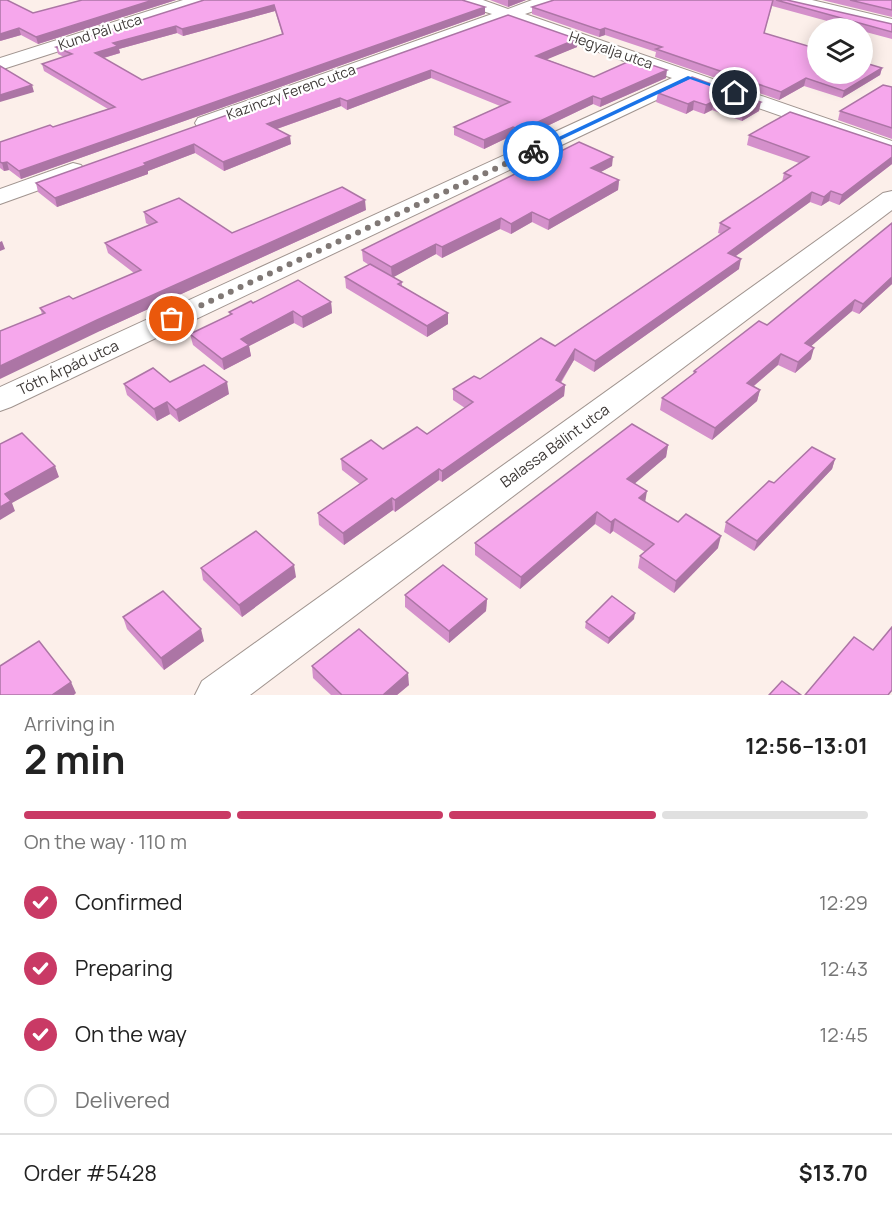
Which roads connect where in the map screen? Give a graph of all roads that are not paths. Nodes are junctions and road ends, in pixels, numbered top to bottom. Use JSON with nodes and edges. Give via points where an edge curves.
{"nodes":[{"id":1,"x":200,"y":0,"type":"edge"},
{"id":2,"x":467,"y":0,"type":"edge"},
{"id":3,"x":548,"y":0,"type":"edge"},
{"id":4,"x":790,"y":0,"type":"edge"},
{"id":5,"x":508,"y":14,"type":"junction"},
{"id":6,"x":892,"y":24,"type":"edge"},
{"id":7,"x":0,"y":64,"type":"edge"},
{"id":8,"x":690,"y":77,"type":"junction"},
{"id":9,"x":192,"y":128,"type":"edge"},
{"id":10,"x":892,"y":148,"type":"edge"},
{"id":11,"x":90,"y":164,"type":"edge"},
{"id":12,"x":0,"y":197,"type":"edge"},
{"id":13,"x":892,"y":198,"type":"edge"},
{"id":14,"x":0,"y":400,"type":"edge"},
{"id":15,"x":217,"y":695,"type":"edge"}],
"edges":[{"from":1,"to":7,"type":"street","name":"Kund Pál utca"},
{"from":2,"to":5,"type":"street","name":"Hegyalja utca"},
{"from":3,"to":5,"type":"street","name":"Kazinczy Ferenc utca"},
{"from":4,"to":6,"type":"street"},
{"from":5,"to":8,"type":"street","name":"Hegyalja utca"},
{"from":5,"to":9,"type":"street","name":"Kazinczy Ferenc utca"},
{"from":8,"to":10,"type":"street","name":"Hegyalja utca"},
{"from":8,"to":14,"type":"street","name":"Tóth Árpád utca"},
{"from":11,"to":12,"type":"street"},
{"from":13,"to":15,"type":"street","name":"Balassa Bálint utca"}]}
